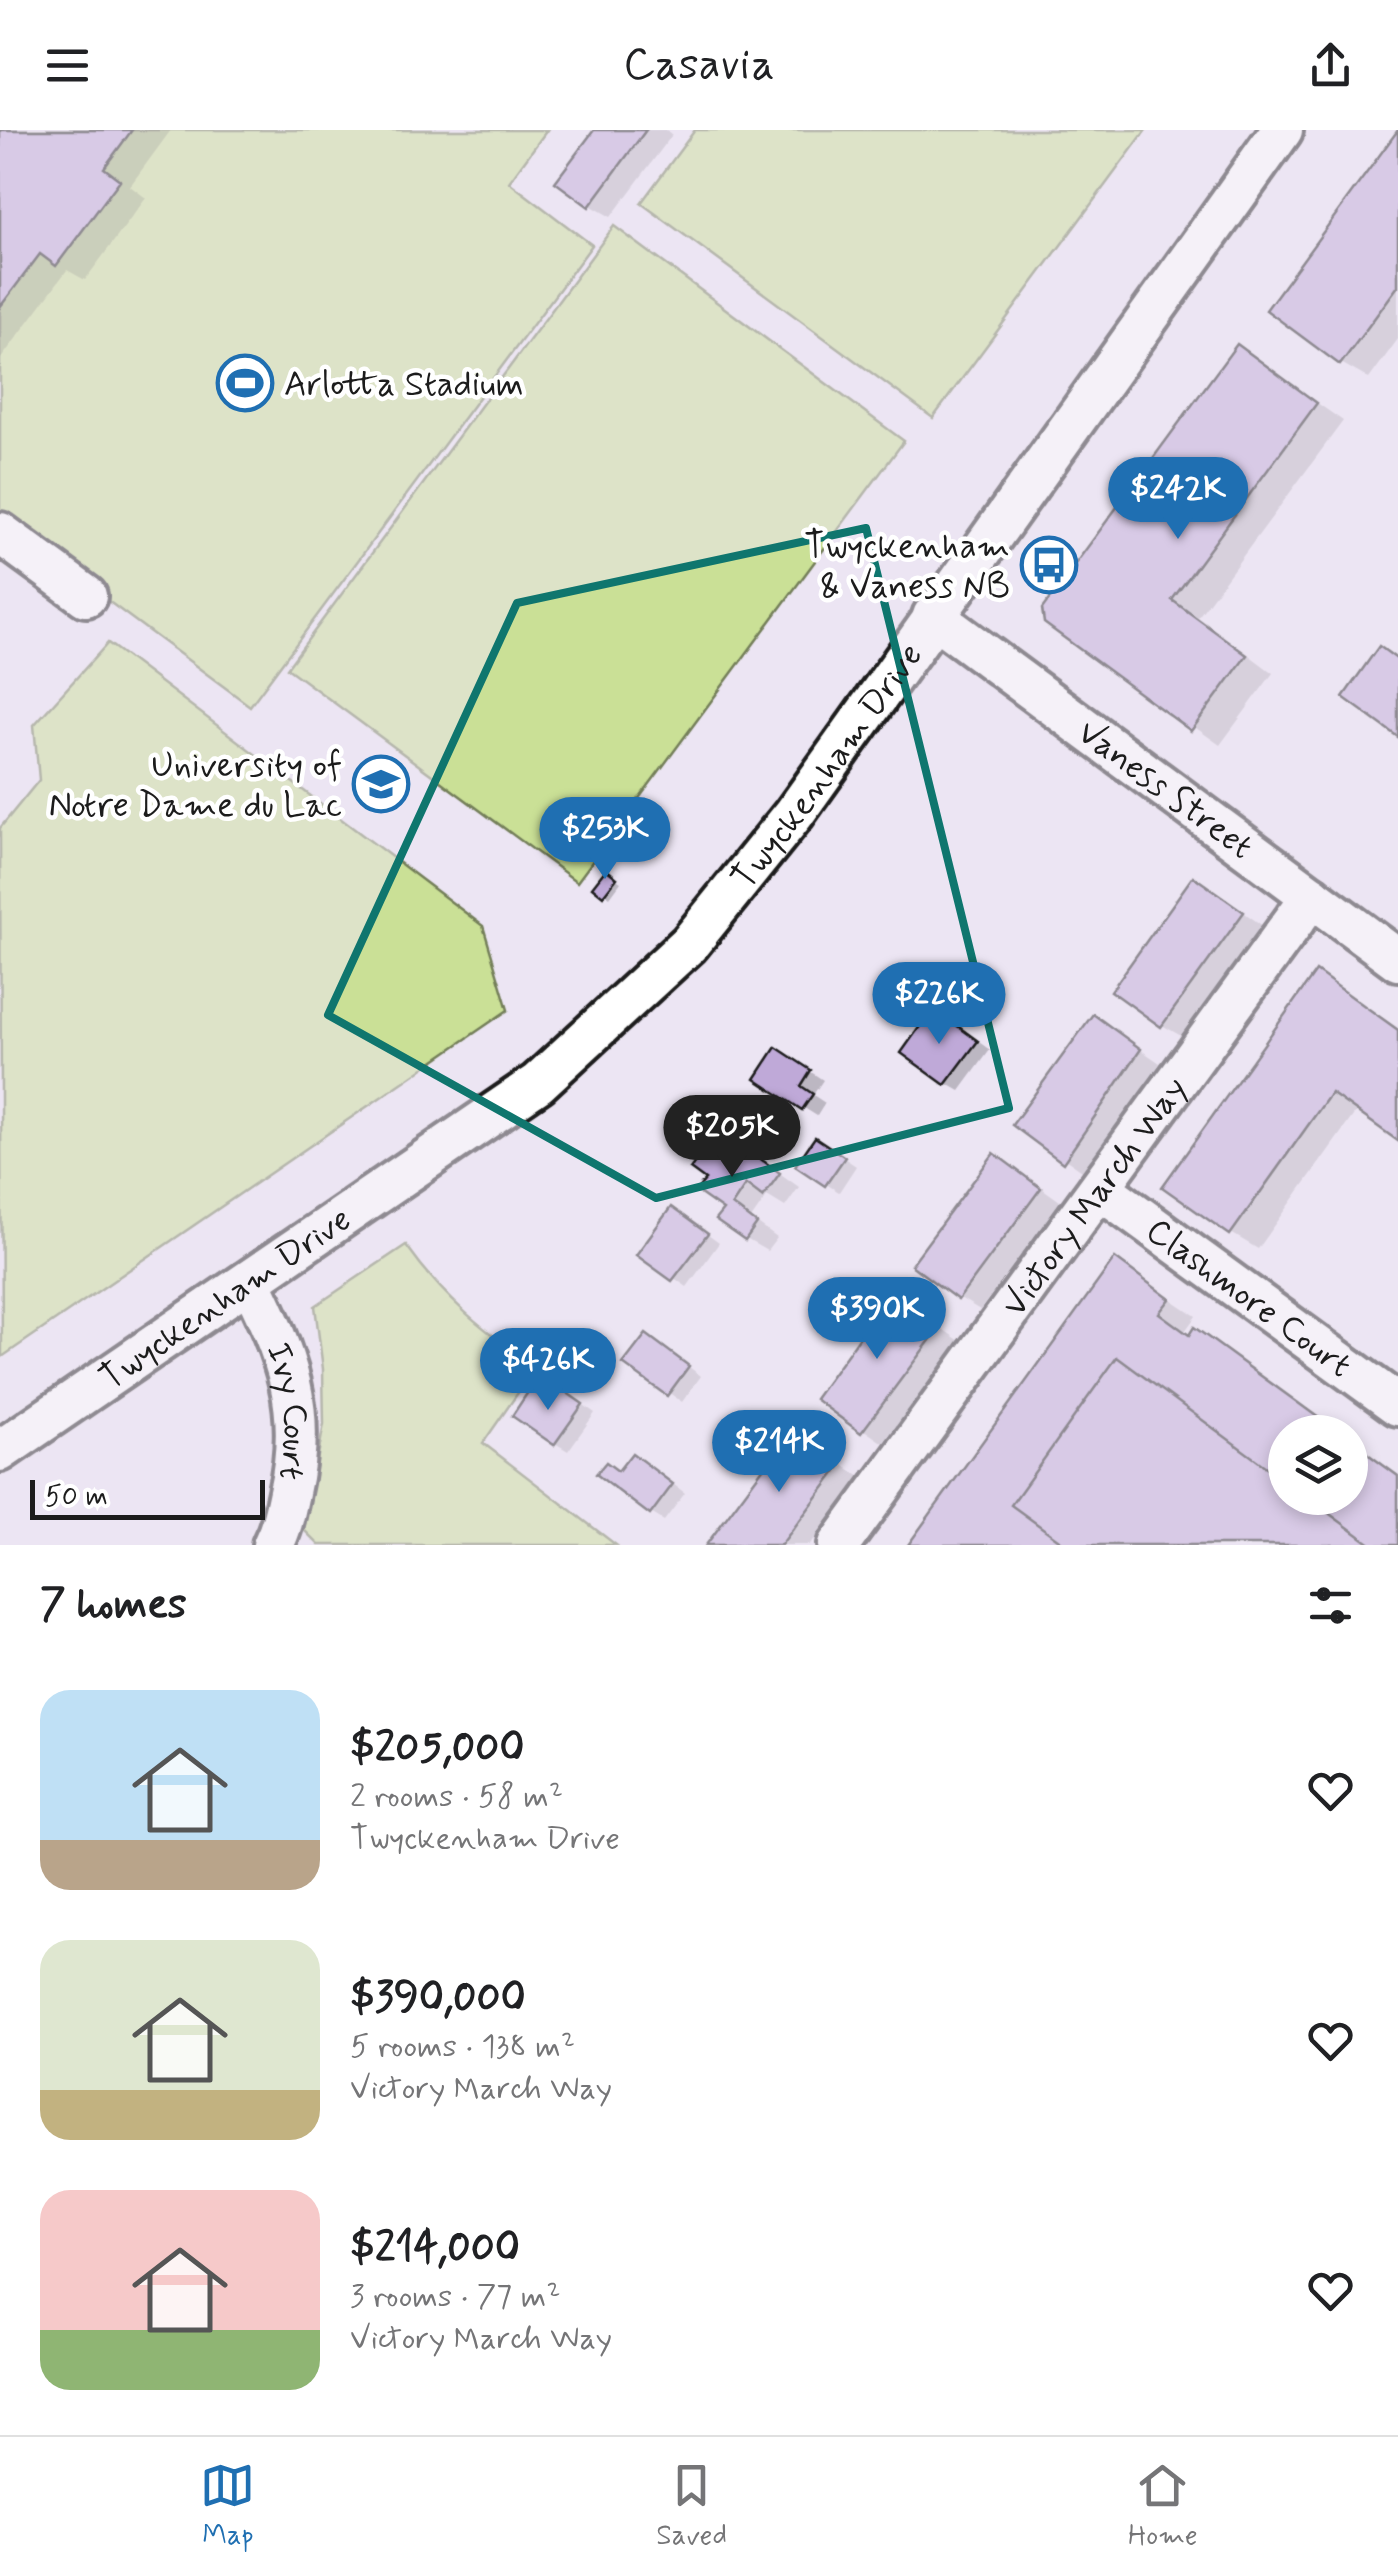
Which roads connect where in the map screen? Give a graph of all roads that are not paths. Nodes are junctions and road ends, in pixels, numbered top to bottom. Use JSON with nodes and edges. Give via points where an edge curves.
{"nodes":[{"id":1,"x":1282,"y":130,"type":"edge"},
{"id":2,"x":0,"y":534,"type":"edge"},
{"id":3,"x":86,"y":596,"type":"dead end"},
{"id":4,"x":932,"y":616,"type":"junction"},
{"id":5,"x":1312,"y":896,"type":"junction"},
{"id":6,"x":1398,"y":960,"type":"edge"},
{"id":7,"x":1100,"y":1188,"type":"junction"},
{"id":8,"x":250,"y":1281,"type":"junction"},
{"id":9,"x":1398,"y":1406,"type":"edge"},
{"id":10,"x":0,"y":1451,"type":"edge"},
{"id":11,"x":273,"y":1545,"type":"edge"},
{"id":12,"x":839,"y":1545,"type":"edge"}],
"edges":[{"from":1,"to":4,"type":"street","name":"Twyckenham Drive"},
{"from":2,"to":3,"type":"street"},
{"from":4,"to":5,"type":"street","name":"Vaness Street"},
{"from":4,"to":8,"type":"street","name":"Twyckenham Drive","via":[[794,814],[689,944],[538,1083]]},
{"from":5,"to":6,"type":"street","name":"Vaness Street"},
{"from":5,"to":7,"type":"street","name":"Victory March Way"},
{"from":7,"to":9,"type":"street","name":"Clashmore Court"},
{"from":7,"to":12,"type":"street","name":"Victory March Way"},
{"from":8,"to":10,"type":"street","name":"Twyckenham Drive"},
{"from":8,"to":11,"type":"street","name":"Ivy Court","via":[[282,1348],[296,1400],[296,1461]]}]}
